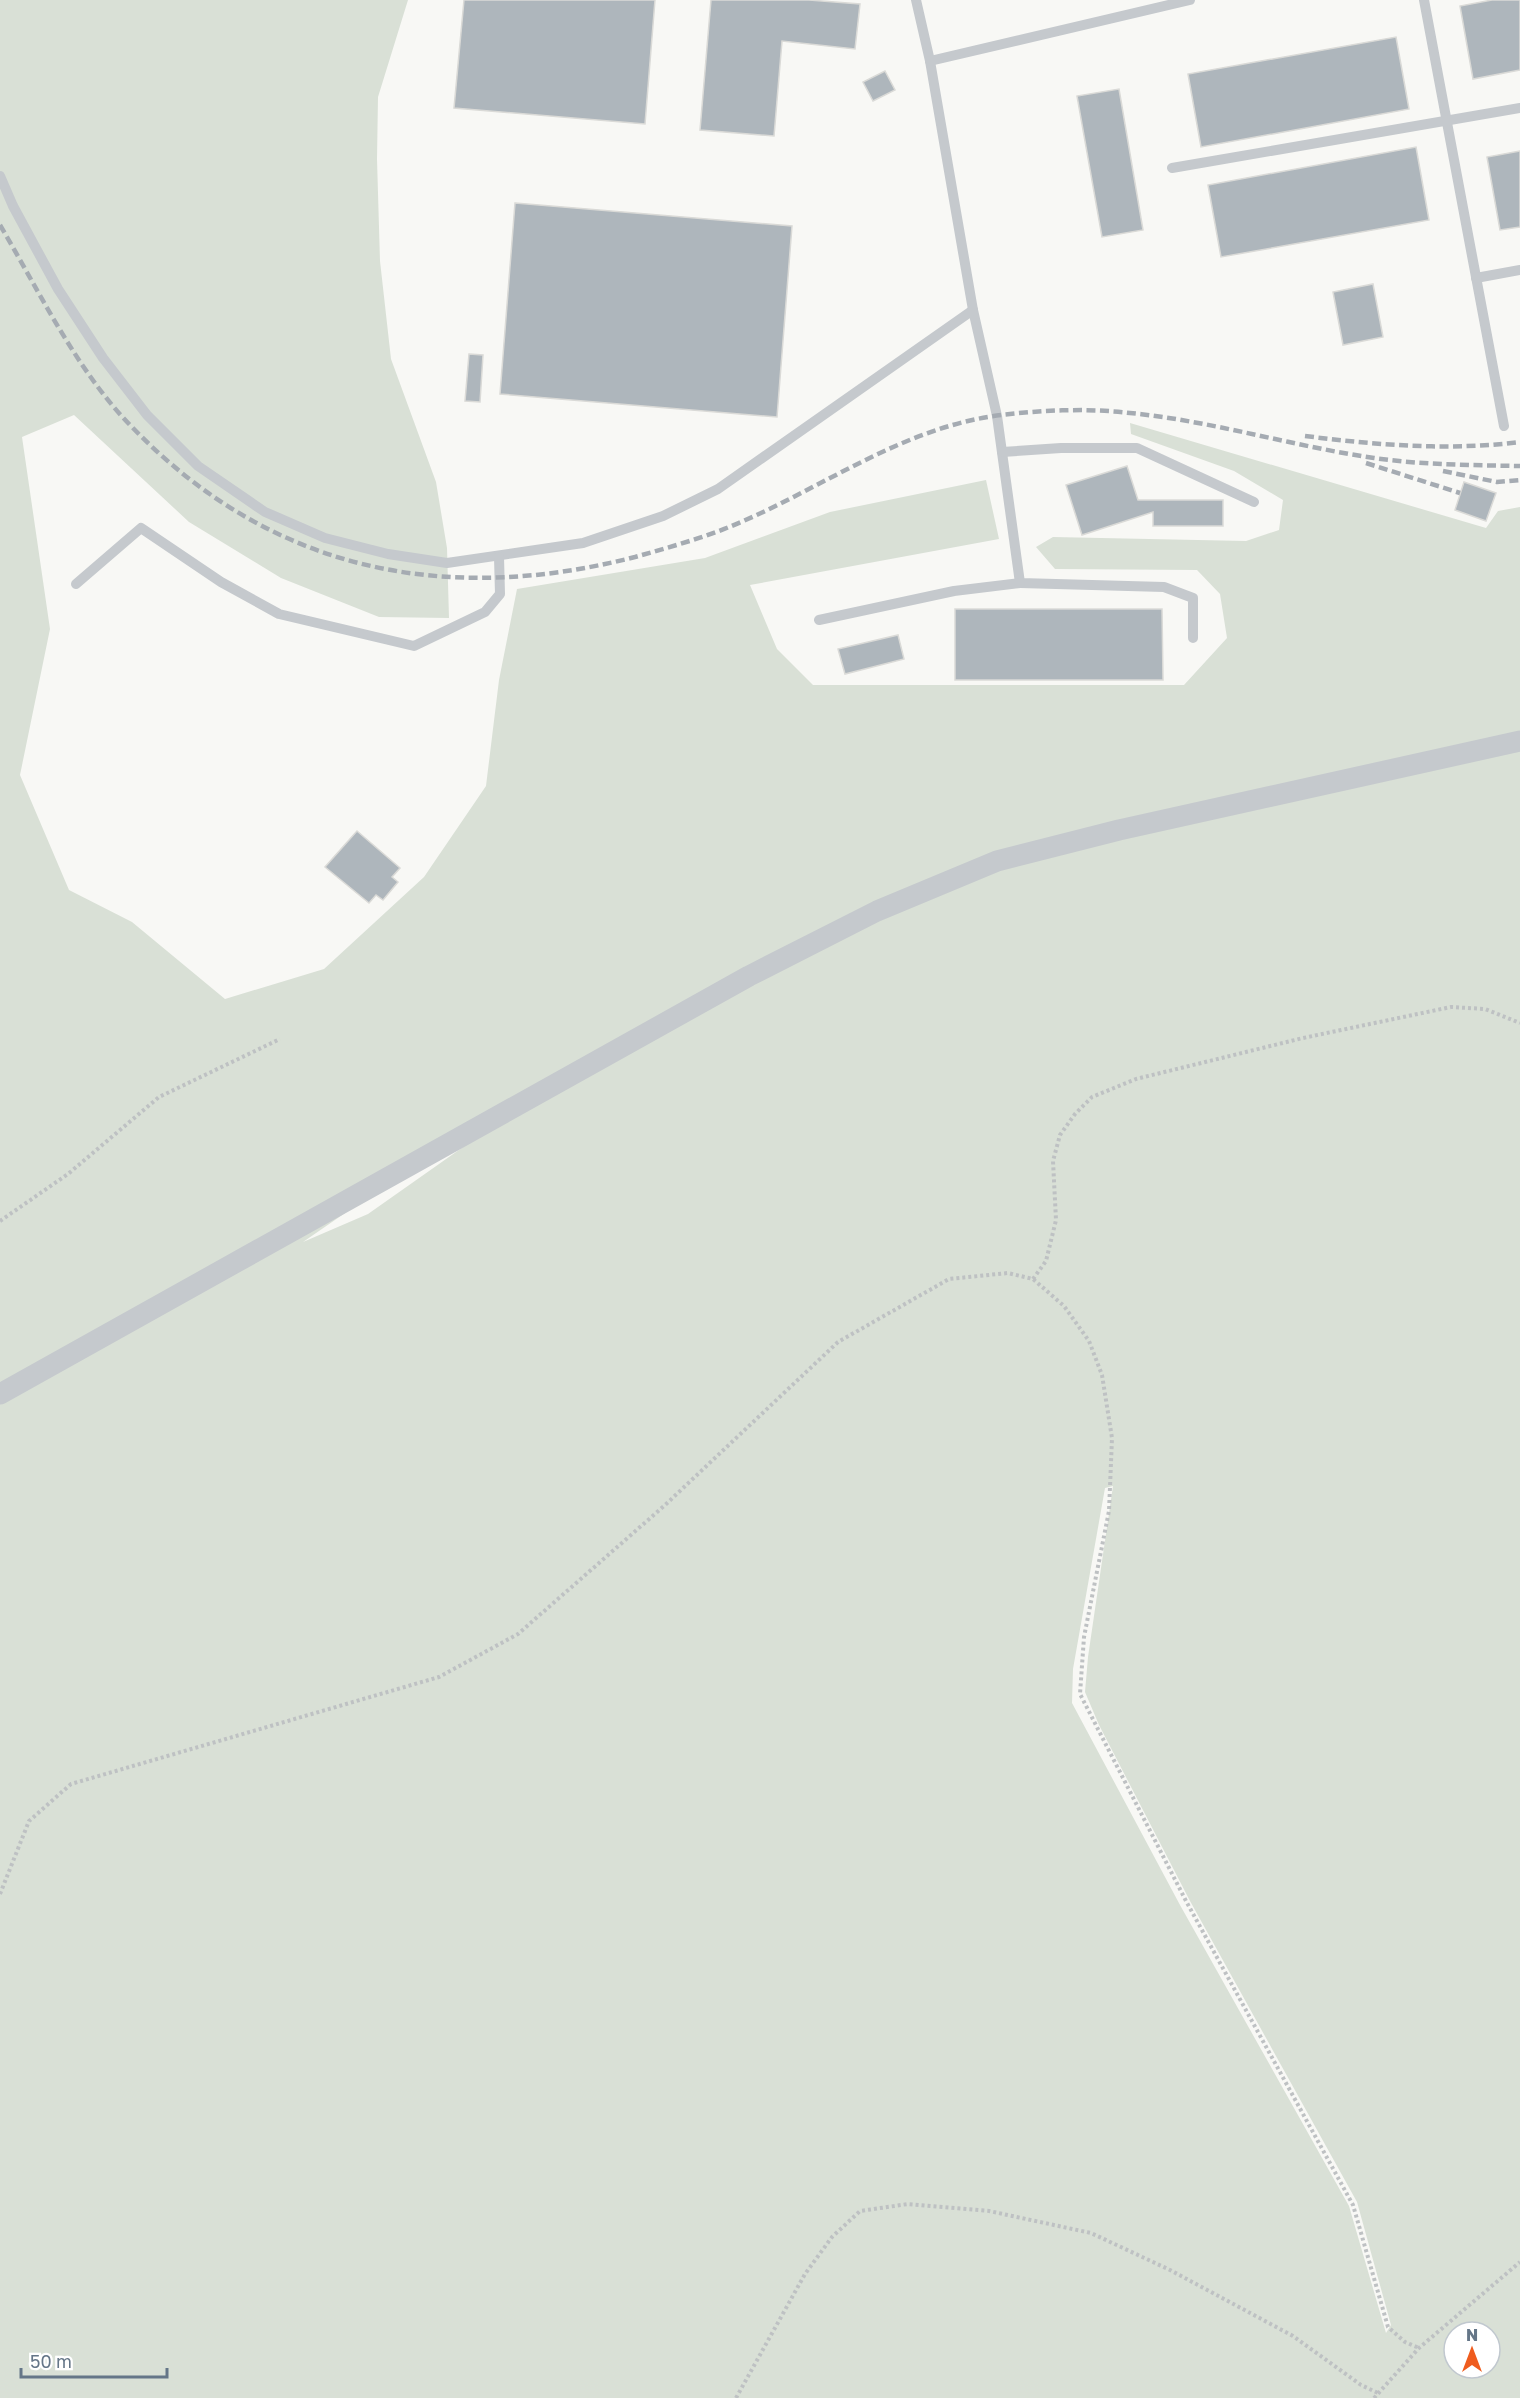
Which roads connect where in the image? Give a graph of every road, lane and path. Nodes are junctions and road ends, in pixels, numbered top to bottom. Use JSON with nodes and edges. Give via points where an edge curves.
{"nodes":[{"id":1,"x":916,"y":0,"type":"edge"},
{"id":2,"x":1190,"y":0,"type":"edge"},
{"id":3,"x":1424,"y":0,"type":"edge"},
{"id":4,"x":930,"y":61,"type":"junction"},
{"id":5,"x":1520,"y":108,"type":"edge"},
{"id":6,"x":1447,"y":121,"type":"junction"},
{"id":7,"x":1172,"y":168,"type":"dead end"},
{"id":8,"x":0,"y":176,"type":"edge"},
{"id":9,"x":1520,"y":270,"type":"edge"},
{"id":10,"x":1476,"y":278,"type":"junction"},
{"id":11,"x":973,"y":310,"type":"junction"},
{"id":12,"x":1504,"y":426,"type":"dead end"},
{"id":13,"x":1002,"y":452,"type":"junction"},
{"id":14,"x":1254,"y":502,"type":"dead end"},
{"id":15,"x":499,"y":557,"type":"junction"},
{"id":16,"x":1020,"y":583,"type":"junction"},
{"id":17,"x":76,"y":584,"type":"dead end"},
{"id":18,"x":819,"y":620,"type":"dead end"},
{"id":19,"x":1193,"y":638,"type":"dead end"},
{"id":20,"x":1520,"y":741,"type":"edge"},
{"id":21,"x":1520,"y":1023,"type":"edge"},
{"id":22,"x":280,"y":1039,"type":"dead end"},
{"id":23,"x":0,"y":1221,"type":"edge"},
{"id":24,"x":1033,"y":1279,"type":"junction"},
{"id":25,"x":0,"y":1394,"type":"edge"},
{"id":26,"x":0,"y":1894,"type":"edge"},
{"id":27,"x":1520,"y":2262,"type":"edge"},
{"id":28,"x":1419,"y":2348,"type":"junction"},
{"id":29,"x":1378,"y":2393,"type":"junction"},
{"id":30,"x":736,"y":2398,"type":"edge"},
{"id":31,"x":1374,"y":2398,"type":"edge"}],
"edges":[{"from":1,"to":4,"type":"lane"},
{"from":2,"to":4,"type":"lane"},
{"from":3,"to":6,"type":"lane"},
{"from":4,"to":11,"type":"lane"},
{"from":5,"to":6,"type":"lane"},
{"from":6,"to":7,"type":"lane"},
{"from":6,"to":10,"type":"lane"},
{"from":8,"to":15,"type":"lane","via":[[58,290],[103,358],[147,415],[198,466],[265,512],[325,538],[388,554],[447,563]]},
{"from":9,"to":10,"type":"lane"},
{"from":10,"to":12,"type":"lane"},
{"from":11,"to":13,"type":"lane"},
{"from":11,"to":15,"type":"lane","via":[[718,489],[663,516],[583,543]]},
{"from":13,"to":14,"type":"lane","via":[[1137,448]]},
{"from":13,"to":16,"type":"lane"},
{"from":15,"to":17,"type":"lane","via":[[500,594],[485,612],[414,646],[279,614],[220,582],[141,528]]},
{"from":16,"to":18,"type":"lane","via":[[954,591]]},
{"from":16,"to":19,"type":"lane","via":[[1164,587],[1193,598]]},
{"from":20,"to":25,"type":"street","via":[[1119,830],[998,861],[877,911],[749,976]]},
{"from":21,"to":24,"type":"path","via":[[1485,1009],[1451,1007],[1303,1038],[1147,1077],[1092,1097],[1060,1135],[1053,1161],[1056,1221],[1046,1261]]},
{"from":22,"to":23,"type":"path","via":[[159,1097],[68,1174]]},
{"from":24,"to":26,"type":"path","via":[[1008,1273],[949,1279],[838,1342],[664,1506],[518,1634],[439,1677],[71,1784],[28,1821]]},
{"from":24,"to":28,"type":"path","via":[[1064,1306],[1089,1341],[1101,1375],[1112,1438],[1109,1511],[1084,1637],[1080,1694],[1186,1901],[1353,2205],[1388,2327]]},
{"from":27,"to":28,"type":"path"},
{"from":28,"to":29,"type":"path"},
{"from":29,"to":30,"type":"path","via":[[1293,2336],[1091,2233],[989,2211],[908,2204],[860,2211],[832,2237],[805,2274]]},
{"from":29,"to":31,"type":"path"}]}
